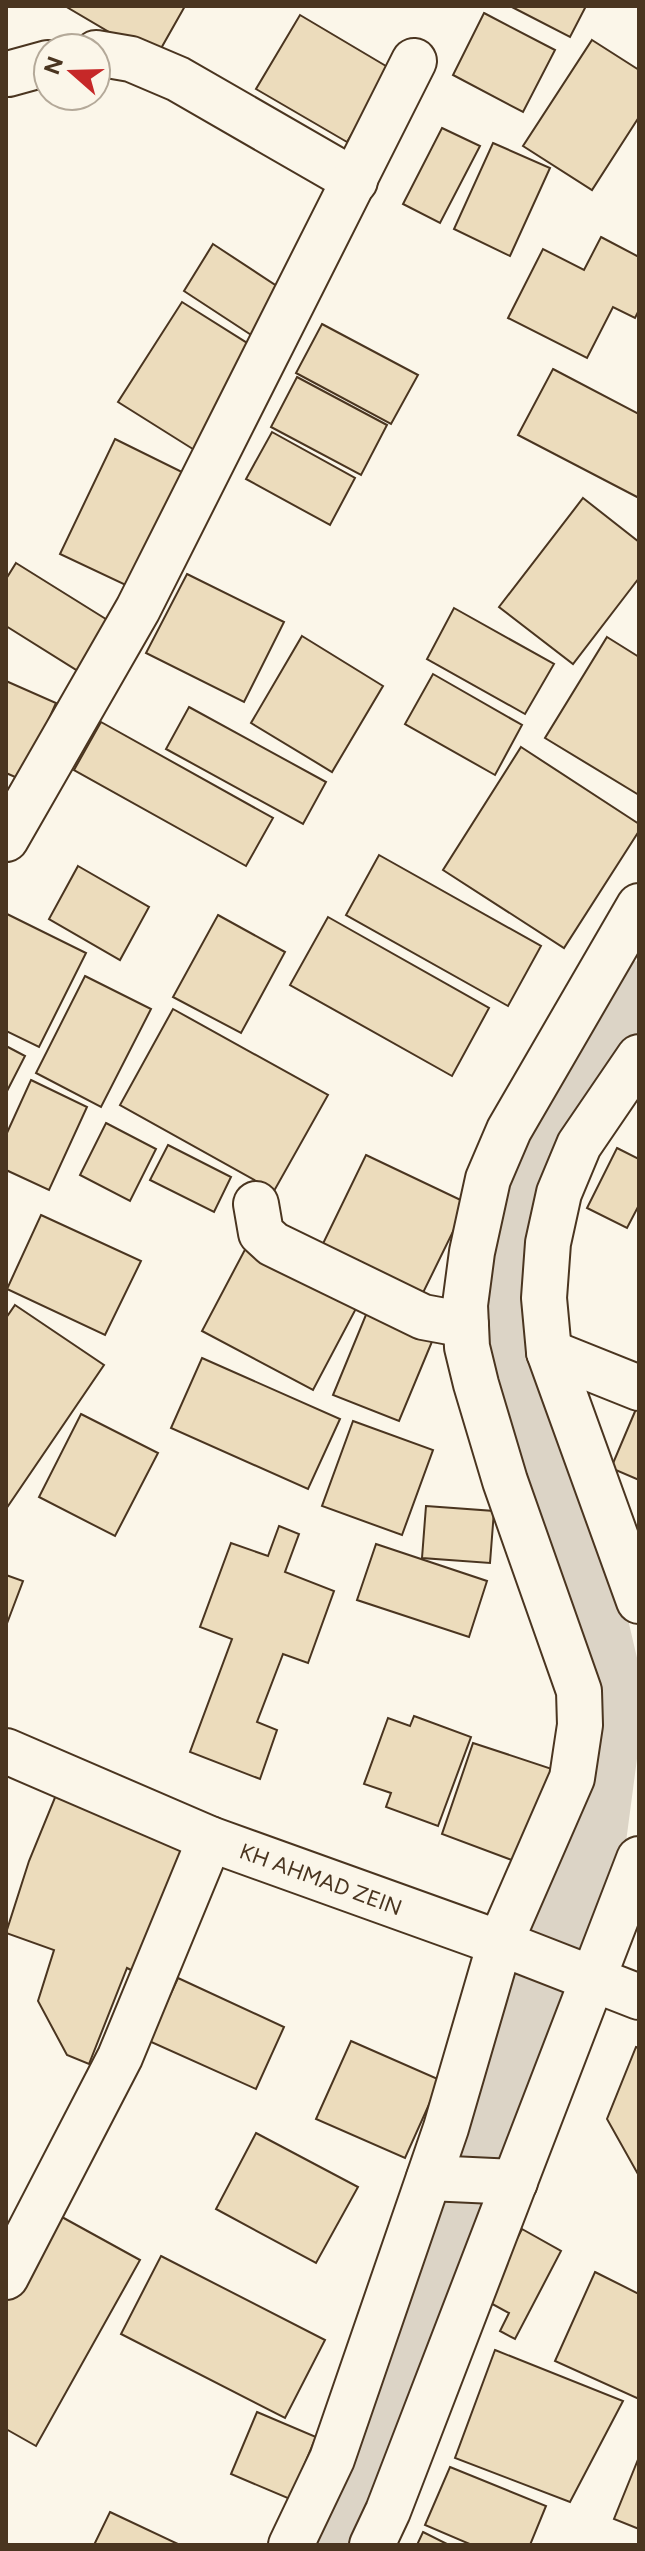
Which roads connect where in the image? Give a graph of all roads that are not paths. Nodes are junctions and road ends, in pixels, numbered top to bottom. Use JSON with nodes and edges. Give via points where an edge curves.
{"nodes":[{"id":1,"x":112,"y":56,"type":"edge"},
{"id":2,"x":414,"y":61,"type":"dead end"},
{"id":3,"x":355,"y":181,"type":"junction"},
{"id":4,"x":6,"y":839,"type":"edge"},
{"id":5,"x":639,"y":906,"type":"edge"},
{"id":6,"x":639,"y":1057,"type":"edge"},
{"id":7,"x":256,"y":1204,"type":"dead end"},
{"id":8,"x":466,"y":1325,"type":"junction"},
{"id":9,"x":549,"y":1352,"type":"junction"},
{"id":10,"x":639,"y":1388,"type":"edge"},
{"id":11,"x":639,"y":1601,"type":"edge"},
{"id":12,"x":6,"y":1751,"type":"edge"},
{"id":13,"x":210,"y":1839,"type":"junction"},
{"id":14,"x":639,"y":1859,"type":"edge"},
{"id":15,"x":508,"y":1946,"type":"junction"},
{"id":16,"x":578,"y":1973,"type":"junction"},
{"id":17,"x":639,"y":1997,"type":"edge"},
{"id":18,"x":439,"y":2178,"type":"junction"},
{"id":19,"x":504,"y":2182,"type":"junction"},
{"id":20,"x":6,"y":2277,"type":"edge"},
{"id":21,"x":291,"y":2545,"type":"edge"},
{"id":22,"x":372,"y":2545,"type":"edge"}],
"edges":[{"from":1,"to":3,"type":"street","via":[[178,79]]},
{"from":2,"to":3,"type":"street"},
{"from":3,"to":4,"type":"street","via":[[138,609]]},
{"from":5,"to":8,"type":"street","via":[[509,1130],[488,1179],[472,1252]]},
{"from":6,"to":9,"type":"street","via":[[579,1145],[559,1193],[545,1284]]},
{"from":7,"to":8,"type":"street","via":[[261,1233],[273,1244],[423,1317]]},
{"from":8,"to":15,"type":"street","via":[[476,1384],[505,1481],[579,1691],[572,1778]]},
{"from":9,"to":10,"type":"street"},
{"from":9,"to":11,"type":"street"},
{"from":12,"to":13,"type":"street","name":"KH AHMAD ZEIN"},
{"from":13,"to":15,"type":"street","name":"KH AHMAD ZEIN"},
{"from":13,"to":20,"type":"street","via":[[120,2057]]},
{"from":14,"to":16,"type":"street"},
{"from":15,"to":16,"type":"street","name":"KH AHMAD ZEIN"},
{"from":15,"to":18,"type":"street"},
{"from":16,"to":17,"type":"street","name":"KH AHMAD ZEIN"},
{"from":16,"to":19,"type":"street"},
{"from":18,"to":19,"type":"street"},
{"from":18,"to":21,"type":"street","via":[[332,2459]]},
{"from":19,"to":22,"type":"street"}]}
